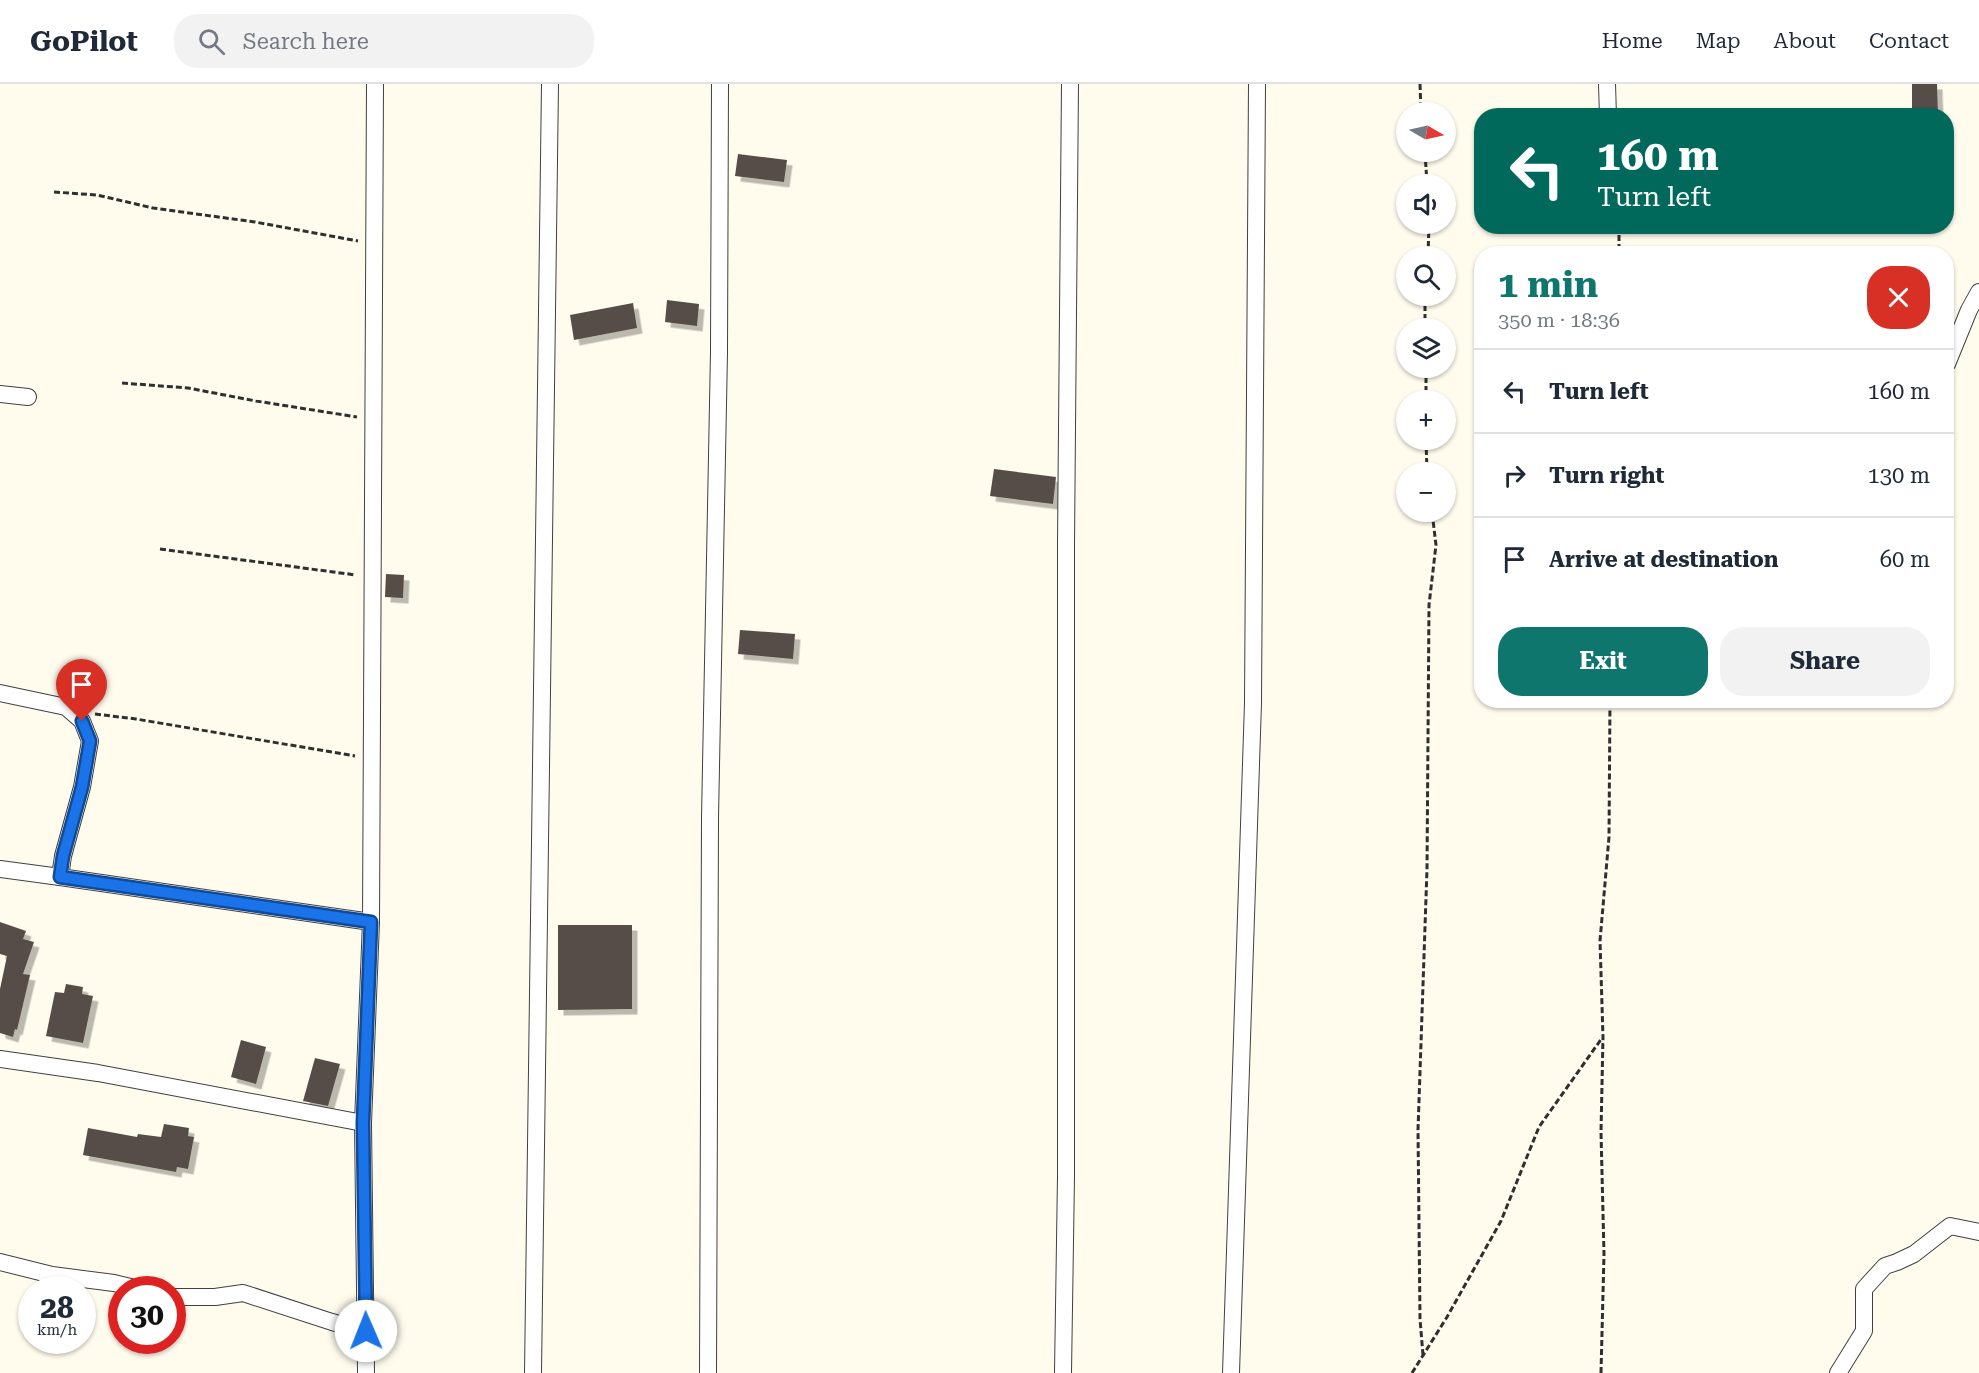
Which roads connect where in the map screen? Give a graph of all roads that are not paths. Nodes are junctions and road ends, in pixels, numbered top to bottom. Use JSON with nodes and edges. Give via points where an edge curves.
{"nodes":[{"id":1,"x":375,"y":84,"type":"edge"},
{"id":2,"x":550,"y":84,"type":"edge"},
{"id":3,"x":720,"y":84,"type":"edge"},
{"id":4,"x":1070,"y":84,"type":"edge"},
{"id":5,"x":1257,"y":84,"type":"edge"},
{"id":6,"x":1607,"y":84,"type":"edge"},
{"id":7,"x":1608,"y":108,"type":"edge"},
{"id":8,"x":1979,"y":292,"type":"edge"},
{"id":9,"x":1954,"y":347,"type":"edge"},
{"id":10,"x":0,"y":394,"type":"edge"},
{"id":11,"x":28,"y":397,"type":"dead end"},
{"id":12,"x":0,"y":693,"type":"edge"},
{"id":13,"x":0,"y":869,"type":"edge"},
{"id":14,"x":60,"y":877,"type":"junction"},
{"id":15,"x":371,"y":922,"type":"junction"},
{"id":16,"x":0,"y":1059,"type":"edge"},
{"id":17,"x":363,"y":1123,"type":"junction"},
{"id":18,"x":1979,"y":1232,"type":"edge"},
{"id":19,"x":0,"y":1262,"type":"edge"},
{"id":20,"x":108,"y":1282,"type":"edge"},
{"id":21,"x":186,"y":1297,"type":"edge"},
{"id":22,"x":366,"y":1331,"type":"junction"},
{"id":23,"x":388,"y":1334,"type":"dead end"},
{"id":24,"x":366,"y":1373,"type":"edge"},
{"id":25,"x":532,"y":1373,"type":"edge"},
{"id":26,"x":708,"y":1373,"type":"edge"},
{"id":27,"x":1063,"y":1373,"type":"edge"},
{"id":28,"x":1231,"y":1373,"type":"edge"},
{"id":29,"x":1838,"y":1373,"type":"edge"}],
"edges":[{"from":1,"to":15,"type":"street"},
{"from":2,"to":25,"type":"street"},
{"from":3,"to":26,"type":"street","via":[[710,830]]},
{"from":4,"to":27,"type":"street"},
{"from":5,"to":28,"type":"street","via":[[1253,703]]},
{"from":6,"to":7,"type":"street"},
{"from":8,"to":9,"type":"street"},
{"from":10,"to":11,"type":"street"},
{"from":12,"to":14,"type":"street","via":[[66,707],[82,721],[90,741]]},
{"from":13,"to":14,"type":"street"},
{"from":14,"to":15,"type":"street"},
{"from":15,"to":17,"type":"street"},
{"from":16,"to":17,"type":"street","via":[[98,1073]]},
{"from":17,"to":22,"type":"street"},
{"from":18,"to":29,"type":"street","via":[[1950,1226],[1914,1254],[1885,1266],[1864,1288],[1864,1331]]},
{"from":19,"to":20,"type":"street","via":[[52,1275]]},
{"from":21,"to":22,"type":"street","via":[[243,1293]]},
{"from":22,"to":23,"type":"street"},
{"from":22,"to":24,"type":"street"}]}
